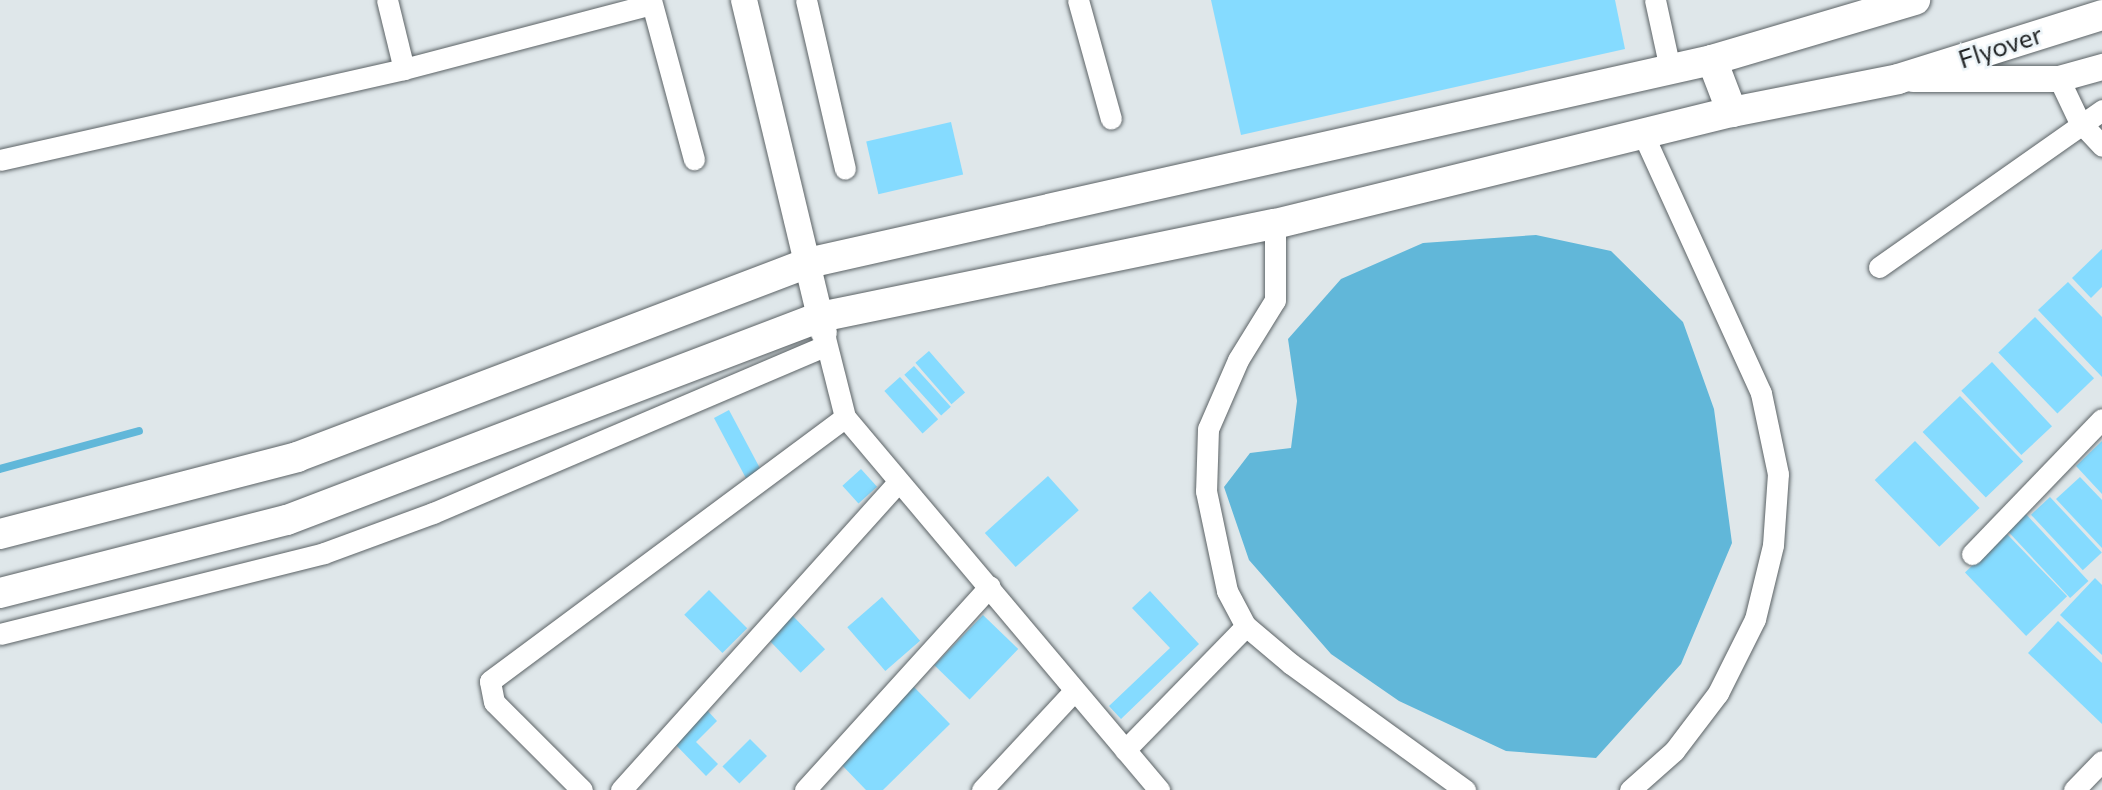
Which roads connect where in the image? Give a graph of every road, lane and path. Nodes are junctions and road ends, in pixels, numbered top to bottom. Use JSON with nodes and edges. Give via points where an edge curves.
{"nodes":[{"id":1,"x":387,"y":0,"type":"edge"},
{"id":2,"x":744,"y":0,"type":"edge"},
{"id":3,"x":806,"y":0,"type":"edge"},
{"id":4,"x":1078,"y":0,"type":"edge"},
{"id":5,"x":1655,"y":0,"type":"edge"},
{"id":6,"x":1915,"y":0,"type":"edge"},
{"id":7,"x":651,"y":2,"type":"edge"},
{"id":8,"x":1874,"y":8,"type":"edge"},
{"id":9,"x":2102,"y":15,"type":"edge"},
{"id":10,"x":1712,"y":60,"type":"junction"},
{"id":11,"x":2102,"y":67,"type":"edge"},
{"id":12,"x":404,"y":69,"type":"junction"},
{"id":13,"x":1670,"y":69,"type":"junction"},
{"id":14,"x":1898,"y":79,"type":"junction"},
{"id":15,"x":2059,"y":79,"type":"junction"},
{"id":16,"x":2102,"y":110,"type":"edge"},
{"id":17,"x":1732,"y":112,"type":"junction"},
{"id":18,"x":1111,"y":118,"type":"dead end"},
{"id":19,"x":2080,"y":121,"type":"junction"},
{"id":20,"x":1643,"y":134,"type":"junction"},
{"id":21,"x":2102,"y":146,"type":"edge"},
{"id":22,"x":694,"y":159,"type":"dead end"},
{"id":23,"x":0,"y":160,"type":"edge"},
{"id":24,"x":845,"y":169,"type":"dead end"},
{"id":25,"x":1275,"y":225,"type":"junction"},
{"id":26,"x":808,"y":263,"type":"junction"},
{"id":27,"x":1879,"y":267,"type":"dead end"},
{"id":28,"x":823,"y":331,"type":"junction"},
{"id":29,"x":845,"y":417,"type":"junction"},
{"id":30,"x":2102,"y":419,"type":"edge"},
{"id":31,"x":898,"y":482,"type":"junction"},
{"id":32,"x":0,"y":534,"type":"edge"},
{"id":33,"x":1972,"y":554,"type":"dead end"},
{"id":34,"x":990,"y":586,"type":"junction"},
{"id":35,"x":0,"y":593,"type":"edge"},
{"id":36,"x":1247,"y":626,"type":"junction"},
{"id":37,"x":0,"y":634,"type":"edge"},
{"id":38,"x":1073,"y":692,"type":"junction"},
{"id":39,"x":1125,"y":750,"type":"junction"},
{"id":40,"x":2102,"y":761,"type":"edge"},
{"id":41,"x":582,"y":790,"type":"edge"},
{"id":42,"x":621,"y":790,"type":"edge"},
{"id":43,"x":805,"y":790,"type":"edge"},
{"id":44,"x":982,"y":790,"type":"edge"},
{"id":45,"x":1159,"y":790,"type":"edge"},
{"id":46,"x":1465,"y":790,"type":"edge"},
{"id":47,"x":1630,"y":790,"type":"edge"},
{"id":48,"x":2074,"y":790,"type":"edge"}],
"edges":[{"from":1,"to":12,"type":"street"},
{"from":2,"to":26,"type":"street"},
{"from":3,"to":24,"type":"street"},
{"from":4,"to":18,"type":"street"},
{"from":5,"to":13,"type":"street"},
{"from":6,"to":8,"type":"main road"},
{"from":7,"to":12,"type":"street"},
{"from":7,"to":22,"type":"street"},
{"from":8,"to":10,"type":"main road"},
{"from":9,"to":14,"type":"main road","name":"Flyover"},
{"from":10,"to":13,"type":"main road"},
{"from":10,"to":17,"type":"main road"},
{"from":11,"to":15,"type":"street"},
{"from":12,"to":23,"type":"street"},
{"from":13,"to":26,"type":"main road"},
{"from":14,"to":15,"type":"street"},
{"from":14,"to":17,"type":"main road","name":"Flyover"},
{"from":15,"to":19,"type":"street"},
{"from":16,"to":19,"type":"street"},
{"from":17,"to":20,"type":"main road","name":"Flyover"},
{"from":19,"to":21,"type":"street"},
{"from":19,"to":27,"type":"street"},
{"from":20,"to":25,"type":"main road","name":"Flyover"},
{"from":20,"to":47,"type":"street","via":[[1761,393],[1778,474],[1773,545],[1755,619],[1718,693],[1674,751]]},
{"from":25,"to":28,"type":"main road","name":"Flyover"},
{"from":25,"to":36,"type":"street","via":[[1275,300],[1238,360],[1208,429],[1206,491],[1214,550]]},
{"from":26,"to":28,"type":"street"},
{"from":26,"to":32,"type":"main road","via":[[297,457]]},
{"from":28,"to":29,"type":"street"},
{"from":28,"to":35,"type":"main road","name":"Flyover","via":[[286,520]]},
{"from":28,"to":37,"type":"street","via":[[433,513],[324,553]]},
{"from":29,"to":31,"type":"street"},
{"from":29,"to":41,"type":"street","via":[[496,671],[491,681],[494,702]]},
{"from":30,"to":33,"type":"street"},
{"from":31,"to":34,"type":"street"},
{"from":31,"to":42,"type":"street"},
{"from":34,"to":38,"type":"street"},
{"from":34,"to":43,"type":"street"},
{"from":36,"to":39,"type":"street"},
{"from":36,"to":46,"type":"street"},
{"from":38,"to":39,"type":"street"},
{"from":38,"to":44,"type":"street"},
{"from":39,"to":45,"type":"street"},
{"from":40,"to":48,"type":"street"}]}
